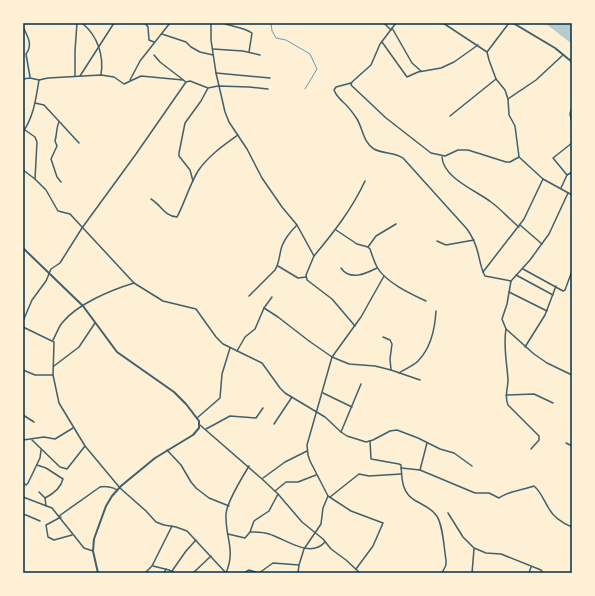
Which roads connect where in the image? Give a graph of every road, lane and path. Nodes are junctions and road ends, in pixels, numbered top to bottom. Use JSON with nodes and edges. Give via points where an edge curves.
{"nodes":[{"id":1,"x":77,"y":23,"type":"edge"},
{"id":2,"x":82,"y":23,"type":"edge"},
{"id":3,"x":114,"y":23,"type":"edge"},
{"id":4,"x":145,"y":23,"type":"edge"},
{"id":5,"x":170,"y":23,"type":"edge"},
{"id":6,"x":211,"y":23,"type":"edge"},
{"id":7,"x":223,"y":23,"type":"edge"},
{"id":8,"x":384,"y":23,"type":"edge"},
{"id":9,"x":396,"y":23,"type":"edge"},
{"id":10,"x":443,"y":23,"type":"edge"},
{"id":11,"x":509,"y":23,"type":"edge"},
{"id":12,"x":513,"y":23,"type":"edge"},
{"id":13,"x":23,"y":27,"type":"edge"},
{"id":14,"x":391,"y":29,"type":"junction"},
{"id":15,"x":162,"y":34,"type":"junction"},
{"id":16,"x":155,"y":42,"type":"junction"},
{"id":17,"x":382,"y":42,"type":"junction"},
{"id":18,"x":99,"y":45,"type":"junction"},
{"id":19,"x":478,"y":45,"type":"junction"},
{"id":20,"x":213,"y":49,"type":"junction"},
{"id":21,"x":249,"y":52,"type":"junction"},
{"id":22,"x":488,"y":52,"type":"junction"},
{"id":23,"x":154,"y":55,"type":"dead end"},
{"id":24,"x":214,"y":55,"type":"junction"},
{"id":25,"x":260,"y":55,"type":"dead end"},
{"id":26,"x":563,"y":55,"type":"junction"},
{"id":27,"x":572,"y":62,"type":"edge"},
{"id":28,"x":422,"y":72,"type":"junction"},
{"id":29,"x":216,"y":73,"type":"junction"},
{"id":30,"x":101,"y":75,"type":"junction"},
{"id":31,"x":75,"y":76,"type":"junction"},
{"id":32,"x":80,"y":76,"type":"junction"},
{"id":33,"x":30,"y":78,"type":"junction"},
{"id":34,"x":270,"y":78,"type":"dead end"},
{"id":35,"x":23,"y":79,"type":"edge"},
{"id":36,"x":496,"y":79,"type":"junction"},
{"id":37,"x":39,"y":80,"type":"junction"},
{"id":38,"x":130,"y":80,"type":"junction"},
{"id":39,"x":183,"y":80,"type":"junction"},
{"id":40,"x":186,"y":82,"type":"junction"},
{"id":41,"x":350,"y":83,"type":"junction"},
{"id":42,"x":218,"y":86,"type":"junction"},
{"id":43,"x":208,"y":88,"type":"junction"},
{"id":44,"x":268,"y":89,"type":"dead end"},
{"id":45,"x":508,"y":99,"type":"junction"},
{"id":46,"x":35,"y":103,"type":"junction"},
{"id":47,"x":572,"y":108,"type":"edge"},
{"id":48,"x":450,"y":116,"type":"dead end"},
{"id":49,"x":571,"y":116,"type":"edge"},
{"id":50,"x":59,"y":122,"type":"junction"},
{"id":51,"x":572,"y":123,"type":"edge"},
{"id":52,"x":24,"y":131,"type":"edge"},
{"id":53,"x":238,"y":135,"type":"junction"},
{"id":54,"x":78,"y":143,"type":"dead end"},
{"id":55,"x":572,"y":143,"type":"edge"},
{"id":56,"x":442,"y":156,"type":"junction"},
{"id":57,"x":519,"y":157,"type":"junction"},
{"id":58,"x":23,"y":170,"type":"edge"},
{"id":59,"x":572,"y":172,"type":"edge"},
{"id":60,"x":567,"y":175,"type":"junction"},
{"id":61,"x":35,"y":179,"type":"junction"},
{"id":62,"x":543,"y":179,"type":"junction"},
{"id":63,"x":192,"y":181,"type":"junction"},
{"id":64,"x":365,"y":181,"type":"dead end"},
{"id":65,"x":62,"y":182,"type":"dead end"},
{"id":66,"x":560,"y":188,"type":"junction"},
{"id":67,"x":568,"y":193,"type":"junction"},
{"id":68,"x":572,"y":196,"type":"edge"},
{"id":69,"x":151,"y":199,"type":"dead end"},
{"id":70,"x":396,"y":224,"type":"dead end"},
{"id":71,"x":297,"y":225,"type":"junction"},
{"id":72,"x":519,"y":226,"type":"junction"},
{"id":73,"x":82,"y":228,"type":"junction"},
{"id":74,"x":336,"y":230,"type":"junction"},
{"id":75,"x":474,"y":240,"type":"junction"},
{"id":76,"x":437,"y":241,"type":"dead end"},
{"id":77,"x":542,"y":244,"type":"junction"},
{"id":78,"x":368,"y":247,"type":"junction"},
{"id":79,"x":23,"y":248,"type":"edge"},
{"id":80,"x":314,"y":256,"type":"junction"},
{"id":81,"x":278,"y":266,"type":"junction"},
{"id":82,"x":341,"y":268,"type":"dead end"},
{"id":83,"x":377,"y":268,"type":"junction"},
{"id":84,"x":522,"y":268,"type":"junction"},
{"id":85,"x":572,"y":271,"type":"edge"},
{"id":86,"x":483,"y":272,"type":"junction"},
{"id":87,"x":50,"y":273,"type":"junction"},
{"id":88,"x":516,"y":275,"type":"junction"},
{"id":89,"x":384,"y":276,"type":"junction"},
{"id":90,"x":306,"y":277,"type":"junction"},
{"id":91,"x":512,"y":281,"type":"junction"},
{"id":92,"x":134,"y":283,"type":"junction"},
{"id":93,"x":556,"y":286,"type":"junction"},
{"id":94,"x":509,"y":292,"type":"junction"},
{"id":95,"x":553,"y":295,"type":"junction"},
{"id":96,"x":249,"y":296,"type":"dead end"},
{"id":97,"x":272,"y":297,"type":"dead end"},
{"id":98,"x":426,"y":301,"type":"dead end"},
{"id":99,"x":83,"y":306,"type":"junction"},
{"id":100,"x":264,"y":308,"type":"junction"},
{"id":101,"x":436,"y":311,"type":"dead end"},
{"id":102,"x":547,"y":311,"type":"junction"},
{"id":103,"x":23,"y":321,"type":"edge"},
{"id":104,"x":95,"y":323,"type":"junction"},
{"id":105,"x":355,"y":326,"type":"junction"},
{"id":106,"x":23,"y":327,"type":"edge"},
{"id":107,"x":506,"y":329,"type":"junction"},
{"id":108,"x":383,"y":337,"type":"dead end"},
{"id":109,"x":53,"y":341,"type":"junction"},
{"id":110,"x":525,"y":347,"type":"junction"},
{"id":111,"x":230,"y":348,"type":"junction"},
{"id":112,"x":237,"y":351,"type":"junction"},
{"id":113,"x":332,"y":357,"type":"junction"},
{"id":114,"x":54,"y":366,"type":"junction"},
{"id":115,"x":23,"y":370,"type":"edge"},
{"id":116,"x":391,"y":370,"type":"junction"},
{"id":117,"x":399,"y":373,"type":"junction"},
{"id":118,"x":572,"y":375,"type":"edge"},
{"id":119,"x":53,"y":376,"type":"junction"},
{"id":120,"x":420,"y":380,"type":"dead end"},
{"id":121,"x":361,"y":384,"type":"dead end"},
{"id":122,"x":323,"y":393,"type":"junction"},
{"id":123,"x":506,"y":395,"type":"junction"},
{"id":124,"x":292,"y":397,"type":"junction"},
{"id":125,"x":553,"y":403,"type":"dead end"},
{"id":126,"x":352,"y":407,"type":"junction"},
{"id":127,"x":263,"y":408,"type":"dead end"},
{"id":128,"x":317,"y":412,"type":"junction"},
{"id":129,"x":23,"y":416,"type":"edge"},
{"id":130,"x":197,"y":418,"type":"junction"},
{"id":131,"x":34,"y":422,"type":"dead end"},
{"id":132,"x":274,"y":424,"type":"dead end"},
{"id":133,"x":200,"y":425,"type":"junction"},
{"id":134,"x":74,"y":428,"type":"junction"},
{"id":135,"x":206,"y":429,"type":"junction"},
{"id":136,"x":340,"y":432,"type":"junction"},
{"id":137,"x":23,"y":440,"type":"edge"},
{"id":138,"x":32,"y":440,"type":"junction"},
{"id":139,"x":370,"y":441,"type":"junction"},
{"id":140,"x":427,"y":443,"type":"junction"},
{"id":141,"x":566,"y":443,"type":"dead end"},
{"id":142,"x":86,"y":446,"type":"junction"},
{"id":143,"x":572,"y":446,"type":"edge"},
{"id":144,"x":41,"y":449,"type":"junction"},
{"id":145,"x":531,"y":449,"type":"dead end"},
{"id":146,"x":167,"y":450,"type":"junction"},
{"id":147,"x":307,"y":451,"type":"junction"},
{"id":148,"x":37,"y":465,"type":"junction"},
{"id":149,"x":249,"y":466,"type":"junction"},
{"id":150,"x":472,"y":466,"type":"dead end"},
{"id":151,"x":401,"y":468,"type":"junction"},
{"id":152,"x":420,"y":470,"type":"junction"},
{"id":153,"x":401,"y":474,"type":"junction"},
{"id":154,"x":316,"y":475,"type":"junction"},
{"id":155,"x":262,"y":479,"type":"junction"},
{"id":156,"x":23,"y":483,"type":"edge"},
{"id":157,"x":120,"y":488,"type":"junction"},
{"id":158,"x":117,"y":490,"type":"junction"},
{"id":159,"x":275,"y":491,"type":"junction"},
{"id":160,"x":39,"y":492,"type":"dead end"},
{"id":161,"x":278,"y":494,"type":"junction"},
{"id":162,"x":23,"y":497,"type":"edge"},
{"id":163,"x":329,"y":497,"type":"junction"},
{"id":164,"x":45,"y":498,"type":"junction"},
{"id":165,"x":46,"y":506,"type":"junction"},
{"id":166,"x":229,"y":506,"type":"junction"},
{"id":167,"x":448,"y":513,"type":"dead end"},
{"id":168,"x":23,"y":515,"type":"edge"},
{"id":169,"x":60,"y":517,"type":"junction"},
{"id":170,"x":40,"y":521,"type":"dead end"},
{"id":171,"x":172,"y":526,"type":"junction"},
{"id":172,"x":572,"y":527,"type":"edge"},
{"id":173,"x":250,"y":532,"type":"junction"},
{"id":174,"x":316,"y":533,"type":"junction"},
{"id":175,"x":228,"y":534,"type":"junction"},
{"id":176,"x":73,"y":535,"type":"junction"},
{"id":177,"x":196,"y":540,"type":"junction"},
{"id":178,"x":325,"y":542,"type":"junction"},
{"id":179,"x":474,"y":548,"type":"junction"},
{"id":180,"x":304,"y":549,"type":"junction"},
{"id":181,"x":93,"y":551,"type":"junction"},
{"id":182,"x":212,"y":556,"type":"junction"},
{"id":183,"x":299,"y":565,"type":"junction"},
{"id":184,"x":152,"y":566,"type":"junction"},
{"id":185,"x":530,"y":567,"type":"junction"},
{"id":186,"x":166,"y":569,"type":"junction"},
{"id":187,"x":356,"y":569,"type":"junction"},
{"id":188,"x":172,"y":571,"type":"junction"},
{"id":189,"x":98,"y":573,"type":"edge"},
{"id":190,"x":145,"y":573,"type":"edge"},
{"id":191,"x":164,"y":573,"type":"edge"},
{"id":192,"x":175,"y":573,"type":"edge"},
{"id":193,"x":193,"y":573,"type":"edge"},
{"id":194,"x":226,"y":573,"type":"edge"},
{"id":195,"x":244,"y":573,"type":"edge"},
{"id":196,"x":259,"y":573,"type":"edge"},
{"id":197,"x":298,"y":573,"type":"edge"},
{"id":198,"x":360,"y":573,"type":"edge"},
{"id":199,"x":442,"y":573,"type":"edge"},
{"id":200,"x":472,"y":573,"type":"edge"},
{"id":201,"x":529,"y":573,"type":"edge"},
{"id":202,"x":543,"y":573,"type":"edge"}],
"edges":[{"from":1,"to":31,"type":"street"},
{"from":2,"to":18,"type":"street"},
{"from":3,"to":18,"type":"street"},
{"from":4,"to":16,"type":"street","via":[[149,40]]},
{"from":5,"to":15,"type":"street"},
{"from":6,"to":20,"type":"street"},
{"from":7,"to":21,"type":"street","via":[[252,33]]},
{"from":8,"to":14,"type":"street"},
{"from":9,"to":14,"type":"street"},
{"from":10,"to":19,"type":"street"},
{"from":11,"to":22,"type":"street"},
{"from":12,"to":26,"type":"street"},
{"from":13,"to":33,"type":"street","via":[[30,45],[26,54]]},
{"from":14,"to":17,"type":"street"},
{"from":14,"to":28,"type":"street","via":[[412,63]]},
{"from":15,"to":16,"type":"street"},
{"from":15,"to":24,"type":"street","via":[[186,42],[200,52]]},
{"from":16,"to":38,"type":"street","via":[[140,61]]},
{"from":17,"to":28,"type":"street","via":[[406,76]]},
{"from":17,"to":41,"type":"street","via":[[371,65]]},
{"from":18,"to":30,"type":"street","via":[[103,66]]},
{"from":18,"to":32,"type":"street"},
{"from":19,"to":22,"type":"street"},
{"from":19,"to":28,"type":"street","via":[[454,62]]},
{"from":20,"to":21,"type":"street"},
{"from":20,"to":24,"type":"street"},
{"from":21,"to":25,"type":"street"},
{"from":22,"to":36,"type":"street"},
{"from":23,"to":39,"type":"street"},
{"from":24,"to":29,"type":"street"},
{"from":26,"to":27,"type":"street"},
{"from":26,"to":45,"type":"street","via":[[536,80]]},
{"from":29,"to":34,"type":"street"},
{"from":29,"to":42,"type":"street"},
{"from":30,"to":32,"type":"street"},
{"from":30,"to":38,"type":"street","via":[[114,77],[124,84]]},
{"from":31,"to":32,"type":"street"},
{"from":31,"to":37,"type":"street"},
{"from":33,"to":35,"type":"street"},
{"from":33,"to":37,"type":"street"},
{"from":36,"to":45,"type":"street","via":[[505,90]]},
{"from":36,"to":48,"type":"street"},
{"from":37,"to":46,"type":"street"},
{"from":38,"to":39,"type":"street","via":[[140,76]]},
{"from":39,"to":40,"type":"street"},
{"from":40,"to":43,"type":"street","via":[[190,81]]},
{"from":40,"to":73,"type":"street"},
{"from":41,"to":56,"type":"street","via":[[386,118],[427,151]]},
{"from":41,"to":75,"type":"street","via":[[336,87],[335,94],[356,118],[367,143],[381,152],[404,158]]},
{"from":42,"to":43,"type":"street"},
{"from":42,"to":44,"type":"street"},
{"from":42,"to":53,"type":"street","via":[[229,122]]},
{"from":43,"to":63,"type":"street","via":[[185,123],[179,153],[190,170]]},
{"from":45,"to":57,"type":"street","via":[[509,115],[516,129]]},
{"from":46,"to":50,"type":"street","via":[[44,105]]},
{"from":46,"to":52,"type":"street","via":[[31,120]]},
{"from":47,"to":49,"type":"street"},
{"from":49,"to":51,"type":"street"},
{"from":50,"to":54,"type":"street"},
{"from":50,"to":65,"type":"street","via":[[55,141],[57,146],[51,159],[57,177]]},
{"from":52,"to":61,"type":"street","via":[[35,137],[37,142]]},
{"from":53,"to":63,"type":"street","via":[[211,157]]},
{"from":53,"to":71,"type":"street","via":[[262,178]]},
{"from":55,"to":60,"type":"street","via":[[553,158]]},
{"from":56,"to":57,"type":"street","via":[[463,150],[506,162]]},
{"from":56,"to":72,"type":"street","via":[[449,172],[493,203]]},
{"from":57,"to":62,"type":"street"},
{"from":58,"to":61,"type":"street"},
{"from":59,"to":60,"type":"street"},
{"from":60,"to":66,"type":"street"},
{"from":61,"to":73,"type":"street","via":[[50,194],[58,211],[69,213]]},
{"from":62,"to":66,"type":"street"},
{"from":62,"to":72,"type":"street"},
{"from":63,"to":69,"type":"street","via":[[177,217],[164,212]]},
{"from":64,"to":74,"type":"street"},
{"from":66,"to":67,"type":"street"},
{"from":67,"to":68,"type":"street"},
{"from":67,"to":77,"type":"street"},
{"from":70,"to":78,"type":"street","via":[[376,236]]},
{"from":71,"to":80,"type":"street"},
{"from":71,"to":81,"type":"street","via":[[282,245]]},
{"from":72,"to":77,"type":"street"},
{"from":72,"to":86,"type":"street"},
{"from":73,"to":87,"type":"street","via":[[63,259]]},
{"from":73,"to":92,"type":"street"},
{"from":74,"to":78,"type":"street","via":[[357,244]]},
{"from":74,"to":80,"type":"street"},
{"from":75,"to":76,"type":"street","via":[[446,245]]},
{"from":75,"to":86,"type":"street"},
{"from":77,"to":84,"type":"street"},
{"from":78,"to":83,"type":"street"},
{"from":79,"to":87,"type":"street"},
{"from":80,"to":90,"type":"street"},
{"from":81,"to":90,"type":"street","via":[[298,278]]},
{"from":81,"to":96,"type":"street"},
{"from":82,"to":83,"type":"street","via":[[349,275],[364,274]]},
{"from":83,"to":89,"type":"street"},
{"from":84,"to":88,"type":"street"},
{"from":84,"to":93,"type":"street"},
{"from":85,"to":93,"type":"street","via":[[564,290]]},
{"from":86,"to":91,"type":"street","via":[[488,278]]},
{"from":87,"to":99,"type":"street"},
{"from":87,"to":103,"type":"street","via":[[32,300]]},
{"from":88,"to":91,"type":"street"},
{"from":88,"to":95,"type":"street"},
{"from":89,"to":98,"type":"street"},
{"from":89,"to":105,"type":"street"},
{"from":90,"to":105,"type":"street","via":[[332,299]]},
{"from":91,"to":94,"type":"street"},
{"from":92,"to":99,"type":"street","via":[[120,287]]},
{"from":92,"to":111,"type":"street","via":[[163,301],[196,309],[216,337]]},
{"from":93,"to":95,"type":"street"},
{"from":94,"to":102,"type":"street"},
{"from":94,"to":107,"type":"street","via":[[502,319]]},
{"from":95,"to":102,"type":"street"},
{"from":97,"to":100,"type":"street"},
{"from":99,"to":104,"type":"street"},
{"from":99,"to":109,"type":"street","via":[[62,324]]},
{"from":100,"to":112,"type":"street","via":[[255,329],[244,338]]},
{"from":100,"to":113,"type":"street"},
{"from":101,"to":117,"type":"street","via":[[434,329],[425,350],[417,361]]},
{"from":102,"to":110,"type":"street"},
{"from":104,"to":114,"type":"street","via":[[79,347]]},
{"from":104,"to":130,"type":"street","via":[[117,352],[174,392]]},
{"from":105,"to":113,"type":"street"},
{"from":106,"to":109,"type":"street"},
{"from":107,"to":110,"type":"street"},
{"from":107,"to":123,"type":"street"},
{"from":108,"to":116,"type":"street","via":[[392,344]]},
{"from":109,"to":114,"type":"street"},
{"from":110,"to":118,"type":"street","via":[[547,363]]},
{"from":111,"to":112,"type":"street"},
{"from":111,"to":130,"type":"street","via":[[222,374],[220,398]]},
{"from":112,"to":124,"type":"street","via":[[262,363],[280,388]]},
{"from":113,"to":116,"type":"street","via":[[349,364]]},
{"from":113,"to":122,"type":"street"},
{"from":114,"to":119,"type":"street"},
{"from":115,"to":119,"type":"street","via":[[36,375]]},
{"from":116,"to":117,"type":"street"},
{"from":117,"to":120,"type":"street"},
{"from":119,"to":134,"type":"street","via":[[59,403]]},
{"from":121,"to":126,"type":"street"},
{"from":122,"to":126,"type":"street"},
{"from":122,"to":128,"type":"street"},
{"from":123,"to":125,"type":"street","via":[[534,394]]},
{"from":123,"to":145,"type":"street","via":[[508,405],[539,436],[539,440]]},
{"from":124,"to":128,"type":"street"},
{"from":124,"to":132,"type":"street"},
{"from":126,"to":136,"type":"street"},
{"from":127,"to":135,"type":"street","via":[[256,418],[230,416]]},
{"from":128,"to":136,"type":"street"},
{"from":128,"to":147,"type":"street"},
{"from":129,"to":131,"type":"street"},
{"from":130,"to":133,"type":"street"},
{"from":133,"to":135,"type":"street"},
{"from":133,"to":146,"type":"street","via":[[193,435]]},
{"from":134,"to":138,"type":"street","via":[[55,439],[44,437]]},
{"from":134,"to":142,"type":"street"},
{"from":135,"to":149,"type":"street"},
{"from":136,"to":139,"type":"street","via":[[362,441]]},
{"from":137,"to":138,"type":"street"},
{"from":138,"to":144,"type":"street"},
{"from":139,"to":140,"type":"street","via":[[394,430],[405,432]]},
{"from":139,"to":151,"type":"street","via":[[371,459],[397,463]]},
{"from":140,"to":150,"type":"street","via":[[454,453]]},
{"from":140,"to":152,"type":"street"},
{"from":141,"to":143,"type":"street"},
{"from":142,"to":144,"type":"street","via":[[67,469],[60,467]]},
{"from":142,"to":157,"type":"street"},
{"from":144,"to":148,"type":"street"},
{"from":146,"to":157,"type":"street"},
{"from":146,"to":166,"type":"street","via":[[181,465],[196,488],[209,498]]},
{"from":147,"to":154,"type":"street"},
{"from":147,"to":155,"type":"street","via":[[285,462]]},
{"from":148,"to":156,"type":"street","via":[[28,483]]},
{"from":148,"to":164,"type":"street","via":[[63,479],[55,492]]},
{"from":149,"to":155,"type":"street"},
{"from":149,"to":166,"type":"street"},
{"from":151,"to":152,"type":"street"},
{"from":151,"to":153,"type":"street"},
{"from":152,"to":172,"type":"street","via":[[475,492],[489,493],[499,498],[534,486],[542,494],[549,510],[561,522]]},
{"from":153,"to":163,"type":"street","via":[[359,474]]},
{"from":153,"to":199,"type":"street","via":[[408,494],[438,516],[446,560]]},
{"from":154,"to":159,"type":"street","via":[[298,482],[286,482]]},
{"from":154,"to":163,"type":"street"},
{"from":155,"to":159,"type":"street"},
{"from":157,"to":158,"type":"street"},
{"from":157,"to":171,"type":"street","via":[[156,522]]},
{"from":158,"to":169,"type":"street","via":[[100,487]]},
{"from":158,"to":181,"type":"street","via":[[106,506],[94,539]]},
{"from":159,"to":161,"type":"street"},
{"from":160,"to":164,"type":"street"},
{"from":161,"to":173,"type":"street","via":[[269,512],[254,521]]},
{"from":161,"to":174,"type":"street"},
{"from":162,"to":165,"type":"street"},
{"from":163,"to":174,"type":"street"},
{"from":163,"to":187,"type":"street","via":[[351,511],[383,522],[373,546]]},
{"from":164,"to":165,"type":"street"},
{"from":165,"to":169,"type":"street","via":[[52,508]]},
{"from":166,"to":175,"type":"street","via":[[226,515]]},
{"from":167,"to":179,"type":"street","via":[[463,537]]},
{"from":168,"to":170,"type":"street"},
{"from":169,"to":176,"type":"street"},
{"from":169,"to":176,"type":"street","via":[[46,525],[48,538],[54,540]]},
{"from":171,"to":177,"type":"street","via":[[187,531]]},
{"from":171,"to":184,"type":"street"},
{"from":173,"to":175,"type":"street","via":[[245,538]]},
{"from":173,"to":180,"type":"street","via":[[269,534]]},
{"from":174,"to":178,"type":"street"},
{"from":174,"to":180,"type":"street"},
{"from":175,"to":194,"type":"street","via":[[231,554]]},
{"from":176,"to":181,"type":"street","via":[[84,548]]},
{"from":177,"to":182,"type":"street"},
{"from":177,"to":188,"type":"street"},
{"from":178,"to":180,"type":"street","via":[[318,548]]},
{"from":178,"to":187,"type":"street"},
{"from":179,"to":185,"type":"street","via":[[486,553],[501,554]]},
{"from":179,"to":200,"type":"street"},
{"from":180,"to":183,"type":"street"},
{"from":181,"to":189,"type":"street"},
{"from":182,"to":193,"type":"street"},
{"from":182,"to":194,"type":"street"},
{"from":183,"to":196,"type":"street","via":[[273,563]]},
{"from":183,"to":197,"type":"street"},
{"from":184,"to":186,"type":"street"},
{"from":184,"to":190,"type":"street"},
{"from":185,"to":201,"type":"street"},
{"from":185,"to":202,"type":"street"},
{"from":186,"to":188,"type":"street"},
{"from":186,"to":191,"type":"street"},
{"from":187,"to":198,"type":"street"},
{"from":188,"to":192,"type":"street"},
{"from":195,"to":196,"type":"street","via":[[249,570]]}]}
